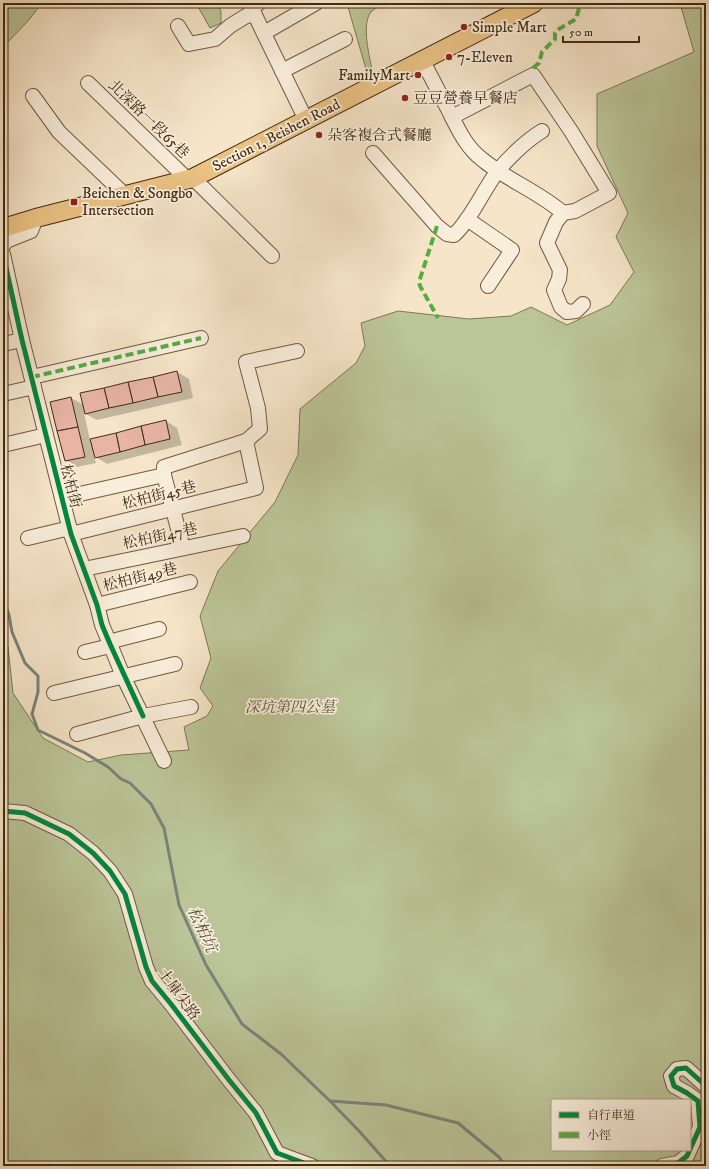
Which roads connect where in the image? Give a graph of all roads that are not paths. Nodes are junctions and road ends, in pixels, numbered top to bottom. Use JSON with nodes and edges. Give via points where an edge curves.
{"nodes":[{"id":1,"x":316,"y":3,"type":"edge"},
{"id":2,"x":534,"y":3,"type":"edge"},
{"id":3,"x":255,"y":8,"type":"edge"},
{"id":4,"x":178,"y":26,"type":"dead end"},
{"id":5,"x":264,"y":33,"type":"junction"},
{"id":6,"x":345,"y":39,"type":"dead end"},
{"id":7,"x":422,"y":60,"type":"junction"},
{"id":8,"x":282,"y":71,"type":"junction"},
{"id":9,"x":88,"y":83,"type":"dead end"},
{"id":10,"x":33,"y":96,"type":"dead end"},
{"id":11,"x":452,"y":117,"type":"junction"},
{"id":12,"x":306,"y":120,"type":"junction"},
{"id":13,"x":542,"y":131,"type":"dead end"},
{"id":14,"x":373,"y":153,"type":"dead end"},
{"id":15,"x":498,"y":171,"type":"junction"},
{"id":16,"x":190,"y":178,"type":"junction"},
{"id":17,"x":126,"y":196,"type":"junction"},
{"id":18,"x":563,"y":213,"type":"junction"},
{"id":19,"x":36,"y":218,"type":"junction"},
{"id":20,"x":467,"y":219,"type":"junction"},
{"id":21,"x":3,"y":228,"type":"edge"},
{"id":22,"x":3,"y":246,"type":"edge"},
{"id":23,"x":3,"y":254,"type":"edge"},
{"id":24,"x":272,"y":256,"type":"dead end"},
{"id":25,"x":488,"y":286,"type":"dead end"},
{"id":26,"x":7,"y":290,"type":"edge"},
{"id":27,"x":583,"y":304,"type":"dead end"},
{"id":28,"x":201,"y":338,"type":"dead end"},
{"id":29,"x":22,"y":340,"type":"junction"},
{"id":30,"x":3,"y":344,"type":"edge"},
{"id":31,"x":297,"y":351,"type":"dead end"},
{"id":32,"x":33,"y":382,"type":"junction"},
{"id":33,"x":3,"y":394,"type":"edge"},
{"id":34,"x":46,"y":435,"type":"junction"},
{"id":35,"x":246,"y":441,"type":"junction"},
{"id":36,"x":3,"y":445,"type":"edge"},
{"id":37,"x":164,"y":475,"type":"junction"},
{"id":38,"x":62,"y":498,"type":"junction"},
{"id":39,"x":173,"y":509,"type":"junction"},
{"id":40,"x":71,"y":531,"type":"junction"},
{"id":41,"x":243,"y":536,"type":"dead end"},
{"id":42,"x":28,"y":538,"type":"dead end"},
{"id":43,"x":183,"y":548,"type":"junction"},
{"id":44,"x":84,"y":569,"type":"junction"},
{"id":45,"x":190,"y":582,"type":"dead end"},
{"id":46,"x":97,"y":605,"type":"junction"},
{"id":47,"x":159,"y":629,"type":"dead end"},
{"id":48,"x":110,"y":644,"type":"junction"},
{"id":49,"x":85,"y":652,"type":"dead end"},
{"id":50,"x":175,"y":664,"type":"dead end"},
{"id":51,"x":123,"y":676,"type":"junction"},
{"id":52,"x":54,"y":694,"type":"dead end"},
{"id":53,"x":191,"y":707,"type":"dead end"},
{"id":54,"x":143,"y":716,"type":"junction"},
{"id":55,"x":76,"y":734,"type":"dead end"},
{"id":56,"x":164,"y":761,"type":"dead end"},
{"id":57,"x":3,"y":811,"type":"edge"},
{"id":58,"x":706,"y":1086,"type":"edge"},
{"id":59,"x":691,"y":1147,"type":"edge"},
{"id":60,"x":689,"y":1151,"type":"edge"},
{"id":61,"x":312,"y":1166,"type":"edge"},
{"id":62,"x":662,"y":1166,"type":"edge"}],
"edges":[{"from":1,"to":5,"type":"street"},
{"from":2,"to":7,"type":"main road","name":"Section 1, Beishen Road"},
{"from":3,"to":4,"type":"street","via":[[215,39],[197,44],[189,44]]},
{"from":3,"to":5,"type":"street"},
{"from":5,"to":8,"type":"street"},
{"from":6,"to":8,"type":"street"},
{"from":7,"to":11,"type":"street"},
{"from":7,"to":12,"type":"main road","name":"Section 1, Beishen Road"},
{"from":8,"to":12,"type":"street"},
{"from":9,"to":16,"type":"street","name":"北深路一段65巷"},
{"from":10,"to":17,"type":"street","via":[[59,132]]},
{"from":11,"to":15,"type":"street","via":[[476,154]]},
{"from":11,"to":18,"type":"street","via":[[533,75],[609,193],[575,211]]},
{"from":12,"to":16,"type":"main road","name":"Section 1, Beishen Road"},
{"from":13,"to":15,"type":"street","via":[[531,137]]},
{"from":14,"to":20,"type":"street","via":[[446,234],[454,235]]},
{"from":15,"to":18,"type":"street"},
{"from":15,"to":20,"type":"street"},
{"from":16,"to":17,"type":"main road","name":"Section 1, Beishen Road"},
{"from":16,"to":24,"type":"street","name":"北深路一段65巷"},
{"from":17,"to":19,"type":"main road","name":"Section 1, Beishen Road"},
{"from":18,"to":27,"type":"street","via":[[547,243],[560,270],[554,290],[561,307],[567,312],[576,311]]},
{"from":19,"to":21,"type":"main road","name":"Section 1, Beishen Road"},
{"from":19,"to":22,"type":"street","via":[[31,231],[6,241]]},
{"from":20,"to":25,"type":"street","via":[[512,250]]},
{"from":23,"to":26,"type":"street","name":"松柏街"},
{"from":26,"to":29,"type":"street","name":"松柏街"},
{"from":28,"to":32,"type":"street"},
{"from":29,"to":30,"type":"street"},
{"from":29,"to":32,"type":"street","name":"松柏街"},
{"from":31,"to":35,"type":"street","via":[[246,362],[258,408],[260,429]]},
{"from":32,"to":33,"type":"street"},
{"from":32,"to":34,"type":"street","name":"松柏街"},
{"from":34,"to":36,"type":"street"},
{"from":34,"to":38,"type":"street","name":"松柏街"},
{"from":35,"to":37,"type":"street","via":[[164,467]]},
{"from":35,"to":39,"type":"street","name":"松柏街45巷","via":[[256,488]]},
{"from":37,"to":38,"type":"street"},
{"from":37,"to":39,"type":"street"},
{"from":38,"to":40,"type":"street","name":"松柏街"},
{"from":39,"to":40,"type":"street","name":"松柏街45巷"},
{"from":39,"to":43,"type":"street"},
{"from":40,"to":42,"type":"street","name":"松柏街45巷"},
{"from":40,"to":44,"type":"street","name":"松柏街"},
{"from":41,"to":43,"type":"street","name":"松柏街47巷"},
{"from":43,"to":44,"type":"street","name":"松柏街47巷"},
{"from":44,"to":46,"type":"street","name":"松柏街"},
{"from":45,"to":46,"type":"street","name":"松柏街49巷"},
{"from":46,"to":48,"type":"street","name":"松柏街"},
{"from":47,"to":48,"type":"street","via":[[116,640]]},
{"from":48,"to":49,"type":"street"},
{"from":48,"to":51,"type":"street","name":"松柏街"},
{"from":50,"to":51,"type":"street"},
{"from":51,"to":52,"type":"street"},
{"from":51,"to":54,"type":"street","name":"松柏街"},
{"from":53,"to":54,"type":"street"},
{"from":54,"to":55,"type":"street"},
{"from":54,"to":56,"type":"street","name":"松柏街"},
{"from":57,"to":61,"type":"street","name":"土庫尖路","via":[[25,813],[69,834],[110,871],[125,894],[152,981],[256,1113],[277,1153]]},
{"from":58,"to":59,"type":"street","via":[[686,1068],[676,1069],[671,1076],[674,1086],[698,1101],[700,1127]]},
{"from":60,"to":62,"type":"street","via":[[678,1163]]}]}
